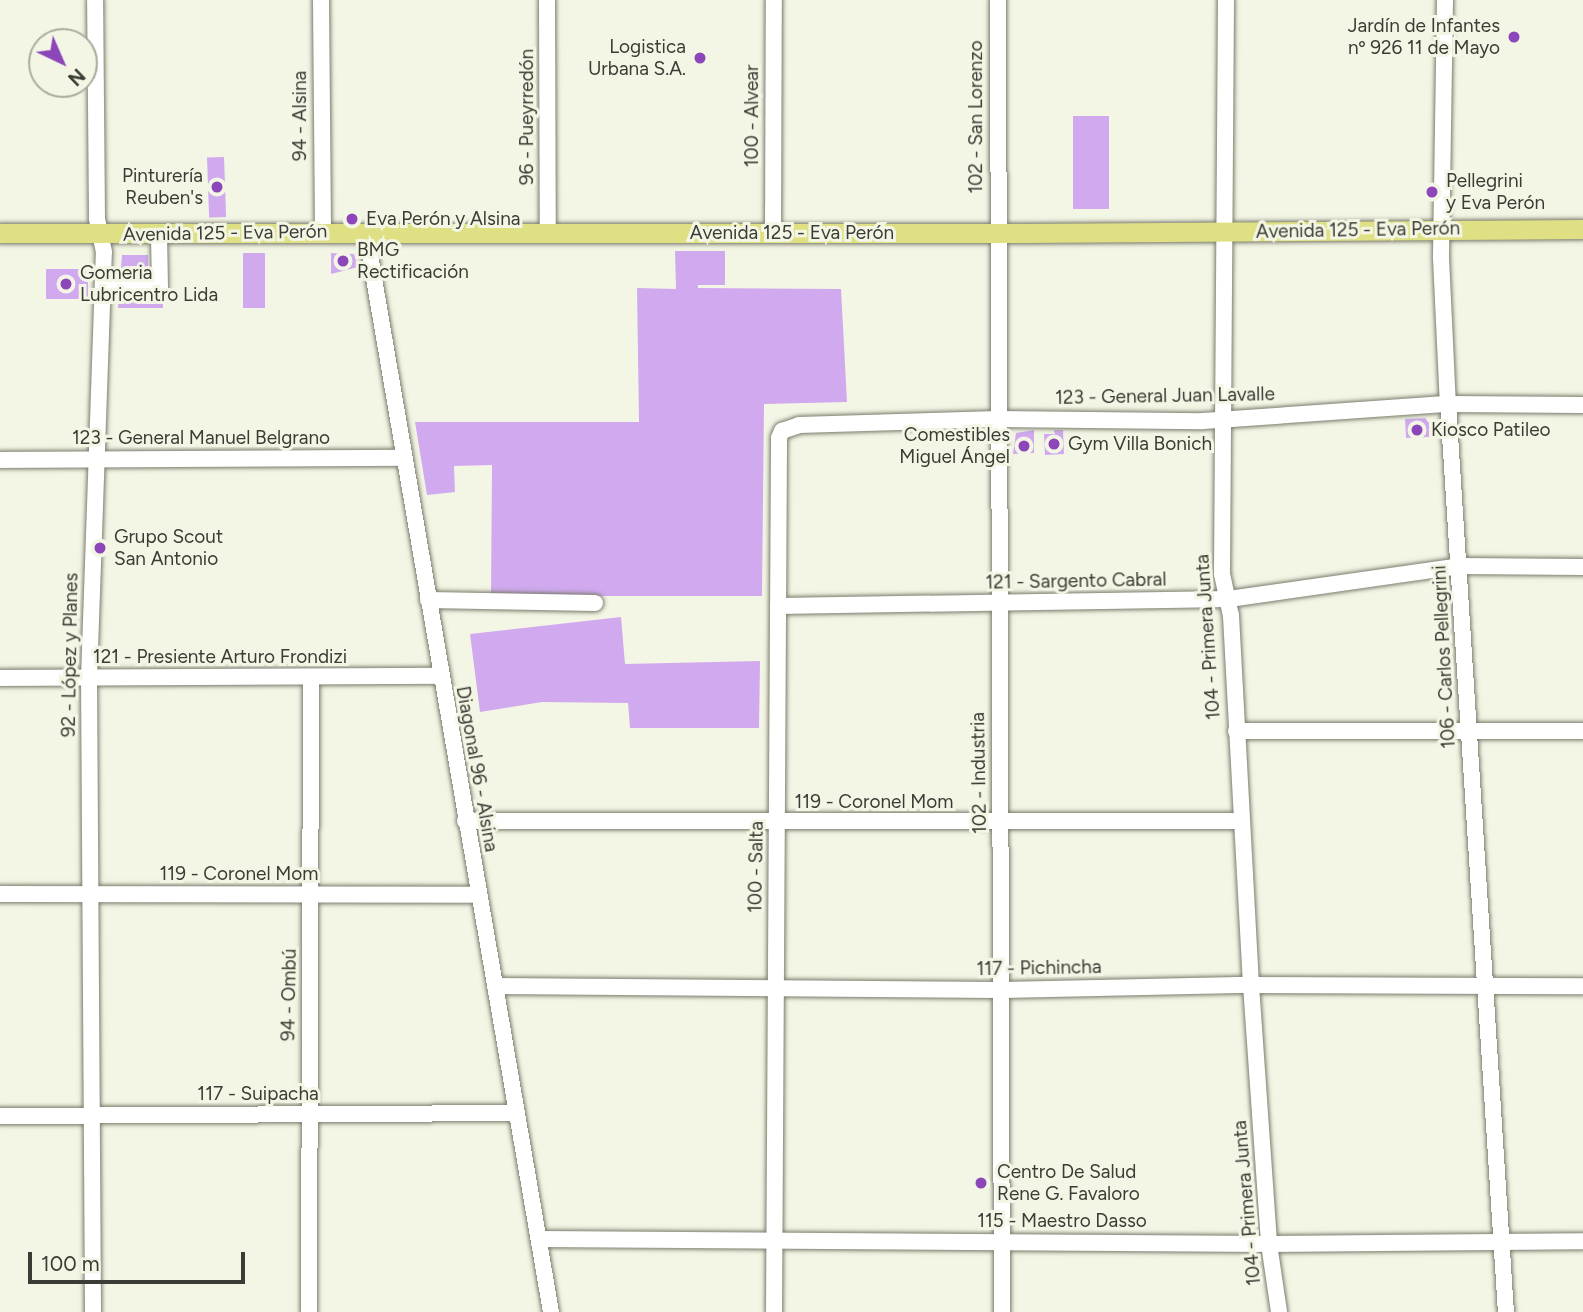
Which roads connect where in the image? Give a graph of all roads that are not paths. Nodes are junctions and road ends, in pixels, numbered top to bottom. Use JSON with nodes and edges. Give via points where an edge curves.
{"nodes":[{"id":1,"x":95,"y":0,"type":"edge"},
{"id":2,"x":321,"y":0,"type":"edge"},
{"id":3,"x":547,"y":0,"type":"edge"},
{"id":4,"x":774,"y":0,"type":"edge"},
{"id":5,"x":998,"y":0,"type":"edge"},
{"id":6,"x":1226,"y":0,"type":"edge"},
{"id":7,"x":1445,"y":0,"type":"edge"},
{"id":8,"x":1443,"y":228,"type":"junction"},
{"id":9,"x":1583,"y":229,"type":"edge"},
{"id":10,"x":323,"y":231,"type":"junction"},
{"id":11,"x":1225,"y":231,"type":"junction"},
{"id":12,"x":366,"y":232,"type":"junction"},
{"id":13,"x":0,"y":233,"type":"edge"},
{"id":14,"x":548,"y":233,"type":"junction"},
{"id":15,"x":773,"y":233,"type":"junction"},
{"id":16,"x":996,"y":233,"type":"junction"},
{"id":17,"x":100,"y":234,"type":"junction"},
{"id":18,"x":159,"y":234,"type":"junction"},
{"id":19,"x":103,"y":287,"type":"junction"},
{"id":20,"x":1448,"y":404,"type":"junction"},
{"id":21,"x":1583,"y":405,"type":"edge"},
{"id":22,"x":998,"y":419,"type":"junction"},
{"id":23,"x":1223,"y":420,"type":"junction"},
{"id":24,"x":789,"y":426,"type":"joint"},
{"id":25,"x":403,"y":458,"type":"junction"},
{"id":26,"x":0,"y":460,"type":"edge"},
{"id":27,"x":95,"y":460,"type":"junction"},
{"id":28,"x":1460,"y":566,"type":"junction"},
{"id":29,"x":1583,"y":567,"type":"edge"},
{"id":30,"x":1229,"y":599,"type":"junction"},
{"id":31,"x":428,"y":600,"type":"junction"},
{"id":32,"x":595,"y":603,"type":"dead end"},
{"id":33,"x":999,"y":603,"type":"junction"},
{"id":34,"x":778,"y":606,"type":"junction"},
{"id":35,"x":440,"y":676,"type":"junction"},
{"id":36,"x":0,"y":678,"type":"edge"},
{"id":37,"x":89,"y":678,"type":"junction"},
{"id":38,"x":311,"y":678,"type":"junction"},
{"id":39,"x":1236,"y":731,"type":"junction"},
{"id":40,"x":1469,"y":731,"type":"junction"},
{"id":41,"x":1583,"y":731,"type":"edge"},
{"id":42,"x":465,"y":821,"type":"junction"},
{"id":43,"x":1241,"y":821,"type":"junction"},
{"id":44,"x":777,"y":823,"type":"junction"},
{"id":45,"x":1001,"y":823,"type":"junction"},
{"id":46,"x":0,"y":894,"type":"edge"},
{"id":47,"x":90,"y":894,"type":"junction"},
{"id":48,"x":312,"y":895,"type":"junction"},
{"id":49,"x":478,"y":895,"type":"junction"},
{"id":50,"x":1251,"y":985,"type":"junction"},
{"id":51,"x":495,"y":986,"type":"junction"},
{"id":52,"x":1486,"y":986,"type":"junction"},
{"id":53,"x":1583,"y":986,"type":"edge"},
{"id":54,"x":775,"y":989,"type":"junction"},
{"id":55,"x":1002,"y":990,"type":"junction"},
{"id":56,"x":516,"y":1113,"type":"junction"},
{"id":57,"x":309,"y":1115,"type":"junction"},
{"id":58,"x":0,"y":1116,"type":"edge"},
{"id":59,"x":92,"y":1116,"type":"junction"},
{"id":60,"x":540,"y":1239,"type":"junction"},
{"id":61,"x":773,"y":1241,"type":"junction"},
{"id":62,"x":1583,"y":1241,"type":"edge"},
{"id":63,"x":1002,"y":1242,"type":"junction"},
{"id":64,"x":1501,"y":1242,"type":"junction"},
{"id":65,"x":1269,"y":1244,"type":"junction"},
{"id":66,"x":93,"y":1312,"type":"edge"},
{"id":67,"x":309,"y":1312,"type":"edge"},
{"id":68,"x":551,"y":1312,"type":"edge"},
{"id":69,"x":774,"y":1312,"type":"edge"},
{"id":70,"x":1002,"y":1312,"type":"edge"},
{"id":71,"x":1279,"y":1312,"type":"edge"},
{"id":72,"x":1506,"y":1312,"type":"edge"}],
"edges":[{"from":1,"to":17,"type":"street","name":"92 - López y Planes","via":[[96,218]]},
{"from":2,"to":10,"type":"street","name":"94 - Alsina"},
{"from":3,"to":14,"type":"street","name":"96 - Pueyrredón"},
{"from":4,"to":15,"type":"street","name":"100 - Alvear"},
{"from":5,"to":16,"type":"street","name":"102 - San Lorenzo"},
{"from":6,"to":11,"type":"street","name":"104 - Primera Junta"},
{"from":7,"to":8,"type":"street","name":"106 - Carlos Pellegrini"},
{"from":8,"to":9,"type":"main road","name":"Avenida 125 - Eva Perón"},
{"from":8,"to":11,"type":"main road","name":"Avenida 125 - Eva Perón"},
{"from":8,"to":20,"type":"street","name":"106 - Carlos Pellegrini"},
{"from":10,"to":12,"type":"main road","name":"Avenida 125 - Eva Perón"},
{"from":10,"to":18,"type":"main road","name":"Avenida 125 - Eva Perón"},
{"from":11,"to":16,"type":"main road","name":"Avenida 125 - Eva Perón"},
{"from":11,"to":23,"type":"street","name":"104 - Primera Junta"},
{"from":12,"to":14,"type":"main road","name":"Avenida 125 - Eva Perón"},
{"from":12,"to":25,"type":"street","name":"Diagonal 96 - Alsina"},
{"from":13,"to":17,"type":"main road","name":"Avenida 125 - Eva Perón"},
{"from":14,"to":15,"type":"main road","name":"Avenida 125 - Eva Perón"},
{"from":15,"to":16,"type":"main road","name":"Avenida 125 - Eva Perón"},
{"from":16,"to":22,"type":"street","name":"102 - Industria"},
{"from":17,"to":18,"type":"main road","name":"Avenida 125 - Eva Perón"},
{"from":17,"to":19,"type":"street","name":"92 - López y Planes"},
{"from":18,"to":19,"type":"street","via":[[160,287]]},
{"from":19,"to":27,"type":"street","name":"92 - López y Planes"},
{"from":20,"to":21,"type":"street","name":"123 - General Juan Lavalle"},
{"from":20,"to":23,"type":"street","name":"123 - General Juan Lavalle"},
{"from":20,"to":28,"type":"street","name":"106 - Carlos Pellegrini"},
{"from":22,"to":23,"type":"street","name":"123 - General Juan Lavalle"},
{"from":22,"to":24,"type":"street","name":"123 - General Juan Lavalle"},
{"from":22,"to":33,"type":"street","name":"102 - Industria"},
{"from":23,"to":30,"type":"street","name":"104 - Primera Junta","via":[[1222,574]]},
{"from":24,"to":34,"type":"street","name":"100 - Salta","via":[[779,438]]},
{"from":25,"to":27,"type":"street","name":"123 - General Manuel Belgrano"},
{"from":25,"to":31,"type":"street","name":"Diagonal 96 - Alsina"},
{"from":26,"to":27,"type":"street","name":"123 - General Manuel Belgrano"},
{"from":27,"to":37,"type":"street","name":"92 - López y Planes"},
{"from":28,"to":29,"type":"street","name":"121 - Sargento Cabral"},
{"from":28,"to":30,"type":"street","name":"121 - Sargento Cabral"},
{"from":28,"to":40,"type":"street","name":"106 - Carlos Pellegrini"},
{"from":30,"to":33,"type":"street","name":"121 - Sargento Cabral"},
{"from":30,"to":39,"type":"street","name":"104 - Primera Junta"},
{"from":31,"to":32,"type":"street"},
{"from":31,"to":35,"type":"street","name":"Diagonal 96 - Alsina"},
{"from":33,"to":34,"type":"street","name":"121 - Sargento Cabral"},
{"from":33,"to":45,"type":"street","name":"102 - Industria"},
{"from":34,"to":44,"type":"street","name":"100 - Salta"},
{"from":35,"to":38,"type":"street","name":"121 - Presiente Arturo Frondizi"},
{"from":35,"to":42,"type":"street","name":"Diagonal 96 - Alsina"},
{"from":36,"to":37,"type":"street","name":"121 - Presiente Arturo Frondizi"},
{"from":37,"to":38,"type":"street","name":"121 - Presiente Arturo Frondizi"},
{"from":37,"to":47,"type":"street","name":"92 - López y Planes"},
{"from":38,"to":48,"type":"street","name":"94 - Ombú"},
{"from":39,"to":40,"type":"street"},
{"from":39,"to":43,"type":"street","name":"104 - Primera Junta"},
{"from":40,"to":41,"type":"street"},
{"from":40,"to":52,"type":"street","name":"106 - Carlos Pellegrini"},
{"from":42,"to":44,"type":"street","name":"119 - Coronel Mom"},
{"from":42,"to":49,"type":"street","name":"Diagonal 96 - Alsina"},
{"from":43,"to":45,"type":"street","name":"119 - Coronel Mom"},
{"from":43,"to":50,"type":"street","name":"104 - Primera Junta"},
{"from":44,"to":45,"type":"street","name":"119 - Coronel Mom"},
{"from":44,"to":54,"type":"street","name":"100 - Salta"},
{"from":45,"to":55,"type":"street","name":"102 - Industria"},
{"from":46,"to":47,"type":"street","name":"119 - Coronel Mom"},
{"from":47,"to":48,"type":"street","name":"119 - Coronel Mom"},
{"from":47,"to":59,"type":"street","name":"92 - López y Planes"},
{"from":48,"to":49,"type":"street","name":"119 - Coronel Mom"},
{"from":48,"to":57,"type":"street","name":"94 - Ombú"},
{"from":49,"to":51,"type":"street","name":"Diagonal 96 - Alsina"},
{"from":50,"to":52,"type":"street","name":"117 - Pichincha"},
{"from":50,"to":55,"type":"street","name":"117 - Pichincha"},
{"from":50,"to":65,"type":"street","name":"104 - Primera Junta"},
{"from":51,"to":54,"type":"street","name":"117 - Pichincha"},
{"from":51,"to":56,"type":"street","name":"Diagonal 96 - Alsina"},
{"from":52,"to":53,"type":"street","name":"117 - Pichincha"},
{"from":52,"to":64,"type":"street","name":"106 - Carlos Pellegrini"},
{"from":54,"to":55,"type":"street","name":"117 - Pichincha"},
{"from":54,"to":61,"type":"street","name":"100 - Salta"},
{"from":55,"to":63,"type":"street","name":"102 - Industria"},
{"from":56,"to":57,"type":"street","name":"117 - Suipacha"},
{"from":56,"to":60,"type":"street","name":"Diagonal 96 - Alsina"},
{"from":57,"to":59,"type":"street","name":"117 - Suipacha"},
{"from":57,"to":67,"type":"street","name":"94 - Ombú"},
{"from":58,"to":59,"type":"street","name":"117 - Suipacha"},
{"from":59,"to":66,"type":"street","name":"92 - López y Planes"},
{"from":60,"to":61,"type":"street","name":"115 - Maestro Dasso"},
{"from":60,"to":68,"type":"street","name":"Diagonal 96 - Alsina"},
{"from":61,"to":63,"type":"street","name":"115 - Maestro Dasso"},
{"from":61,"to":69,"type":"street","name":"100 - Salta"},
{"from":62,"to":64,"type":"street","name":"115 - Maestro Dasso"},
{"from":63,"to":65,"type":"street","name":"115 - Maestro Dasso"},
{"from":63,"to":70,"type":"street","name":"102 - Industria"},
{"from":64,"to":65,"type":"street","name":"115 - Maestro Dasso"},
{"from":64,"to":72,"type":"street","name":"106 - Carlos Pellegrini"},
{"from":65,"to":71,"type":"street","name":"104 - Primera Junta"}]}
